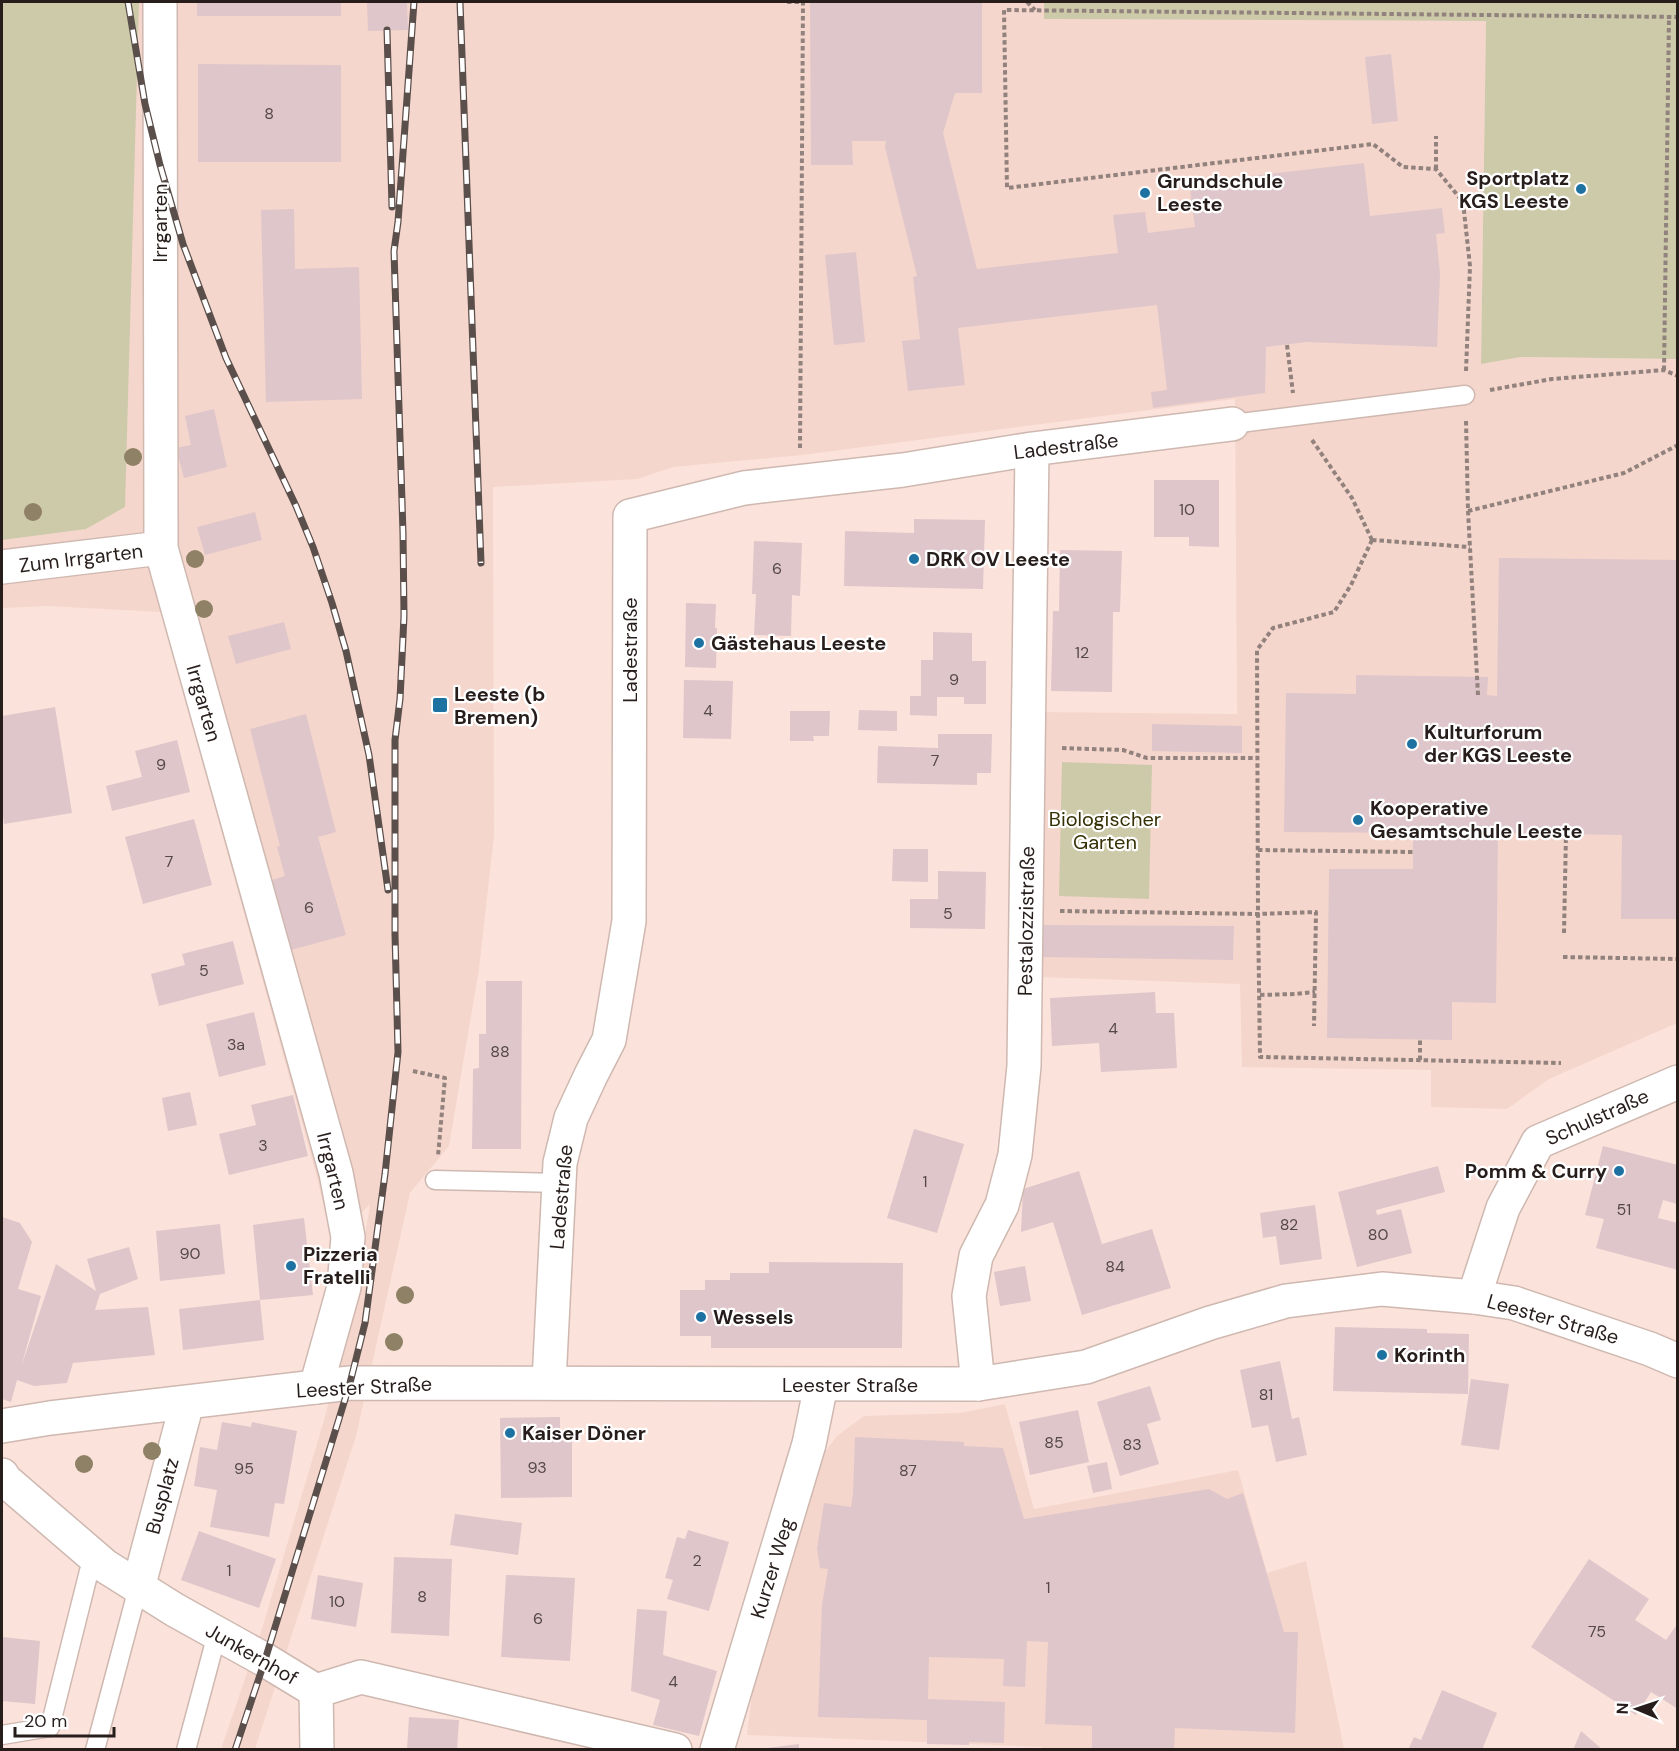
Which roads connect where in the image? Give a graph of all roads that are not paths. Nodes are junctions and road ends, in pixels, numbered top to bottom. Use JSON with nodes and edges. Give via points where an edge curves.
{"nodes":[{"id":1,"x":160,"y":2,"type":"edge"},
{"id":2,"x":1466,"y":395,"type":"road end"},
{"id":3,"x":1232,"y":424,"type":"joint"},
{"id":4,"x":1032,"y":449,"type":"junction"},
{"id":5,"x":161,"y":548,"type":"junction"},
{"id":6,"x":2,"y":567,"type":"edge"},
{"id":7,"x":1676,"y":1085,"type":"edge"},
{"id":8,"x":435,"y":1180,"type":"road end"},
{"id":9,"x":559,"y":1183,"type":"junction"},
{"id":10,"x":1474,"y":1297,"type":"junction"},
{"id":11,"x":1677,"y":1360,"type":"edge"},
{"id":12,"x":549,"y":1382,"type":"junction"},
{"id":13,"x":978,"y":1384,"type":"junction"},
{"id":14,"x":821,"y":1385,"type":"junction"},
{"id":15,"x":316,"y":1387,"type":"junction"},
{"id":16,"x":187,"y":1403,"type":"junction"},
{"id":17,"x":2,"y":1426,"type":"edge"},
{"id":18,"x":2,"y":1475,"type":"edge"},
{"id":19,"x":95,"y":1558,"type":"junction"},
{"id":20,"x":138,"y":1588,"type":"junction"},
{"id":21,"x":216,"y":1634,"type":"junction"},
{"id":22,"x":316,"y":1691,"type":"junction"},
{"id":23,"x":2,"y":1735,"type":"edge"},
{"id":24,"x":95,"y":1749,"type":"edge"},
{"id":25,"x":186,"y":1749,"type":"edge"},
{"id":26,"x":317,"y":1749,"type":"edge"},
{"id":27,"x":675,"y":1749,"type":"edge"},
{"id":28,"x":717,"y":1749,"type":"edge"}],
"edges":[{"from":1,"to":5,"type":"street","name":"Irrgarten"},
{"from":2,"to":3,"type":"lane"},
{"from":3,"to":4,"type":"street","name":"Ladestraße"},
{"from":4,"to":9,"type":"street","name":"Ladestraße","via":[[903,470],[744,488],[630,516],[629,921],[609,1040],[571,1118]]},
{"from":4,"to":13,"type":"street","name":"Pestalozzistraße","via":[[1024,1066],[1015,1155],[1002,1205],[976,1256],[969,1296]]},
{"from":5,"to":6,"type":"street","name":"Zum Irrgarten"},
{"from":5,"to":15,"type":"street","name":"Irrgarten","via":[[336,1173],[348,1237],[344,1287]]},
{"from":7,"to":10,"type":"street","name":"Schulstraße","via":[[1538,1142],[1503,1208]]},
{"from":8,"to":9,"type":"lane"},
{"from":9,"to":12,"type":"street","name":"Ladestraße"},
{"from":10,"to":11,"type":"street","name":"Leester Straße","via":[[1514,1304]]},
{"from":10,"to":13,"type":"street","name":"Leester Straße","via":[[1382,1289],[1286,1301],[1086,1367]]},
{"from":12,"to":14,"type":"street","name":"Leester Straße"},
{"from":12,"to":15,"type":"street","name":"Leester Straße","via":[[350,1383]]},
{"from":13,"to":14,"type":"street","name":"Leester Straße"},
{"from":14,"to":28,"type":"street","name":"Kurzer Weg","via":[[809,1444]]},
{"from":15,"to":16,"type":"street","name":"Leester Straße"},
{"from":16,"to":17,"type":"street","name":"Leester Straße"},
{"from":16,"to":20,"type":"street","name":"Busplatz"},
{"from":18,"to":19,"type":"street"},
{"from":19,"to":20,"type":"street"},
{"from":19,"to":23,"type":"lane","via":[[50,1727]]},
{"from":20,"to":21,"type":"street","name":"Junkernhof"},
{"from":20,"to":24,"type":"lane","name":"Busplatz"},
{"from":21,"to":22,"type":"street","name":"Junkernhof"},
{"from":21,"to":25,"type":"lane"},
{"from":22,"to":26,"type":"street","name":"Junkernhof"},
{"from":22,"to":27,"type":"street","via":[[361,1677]]}]}
